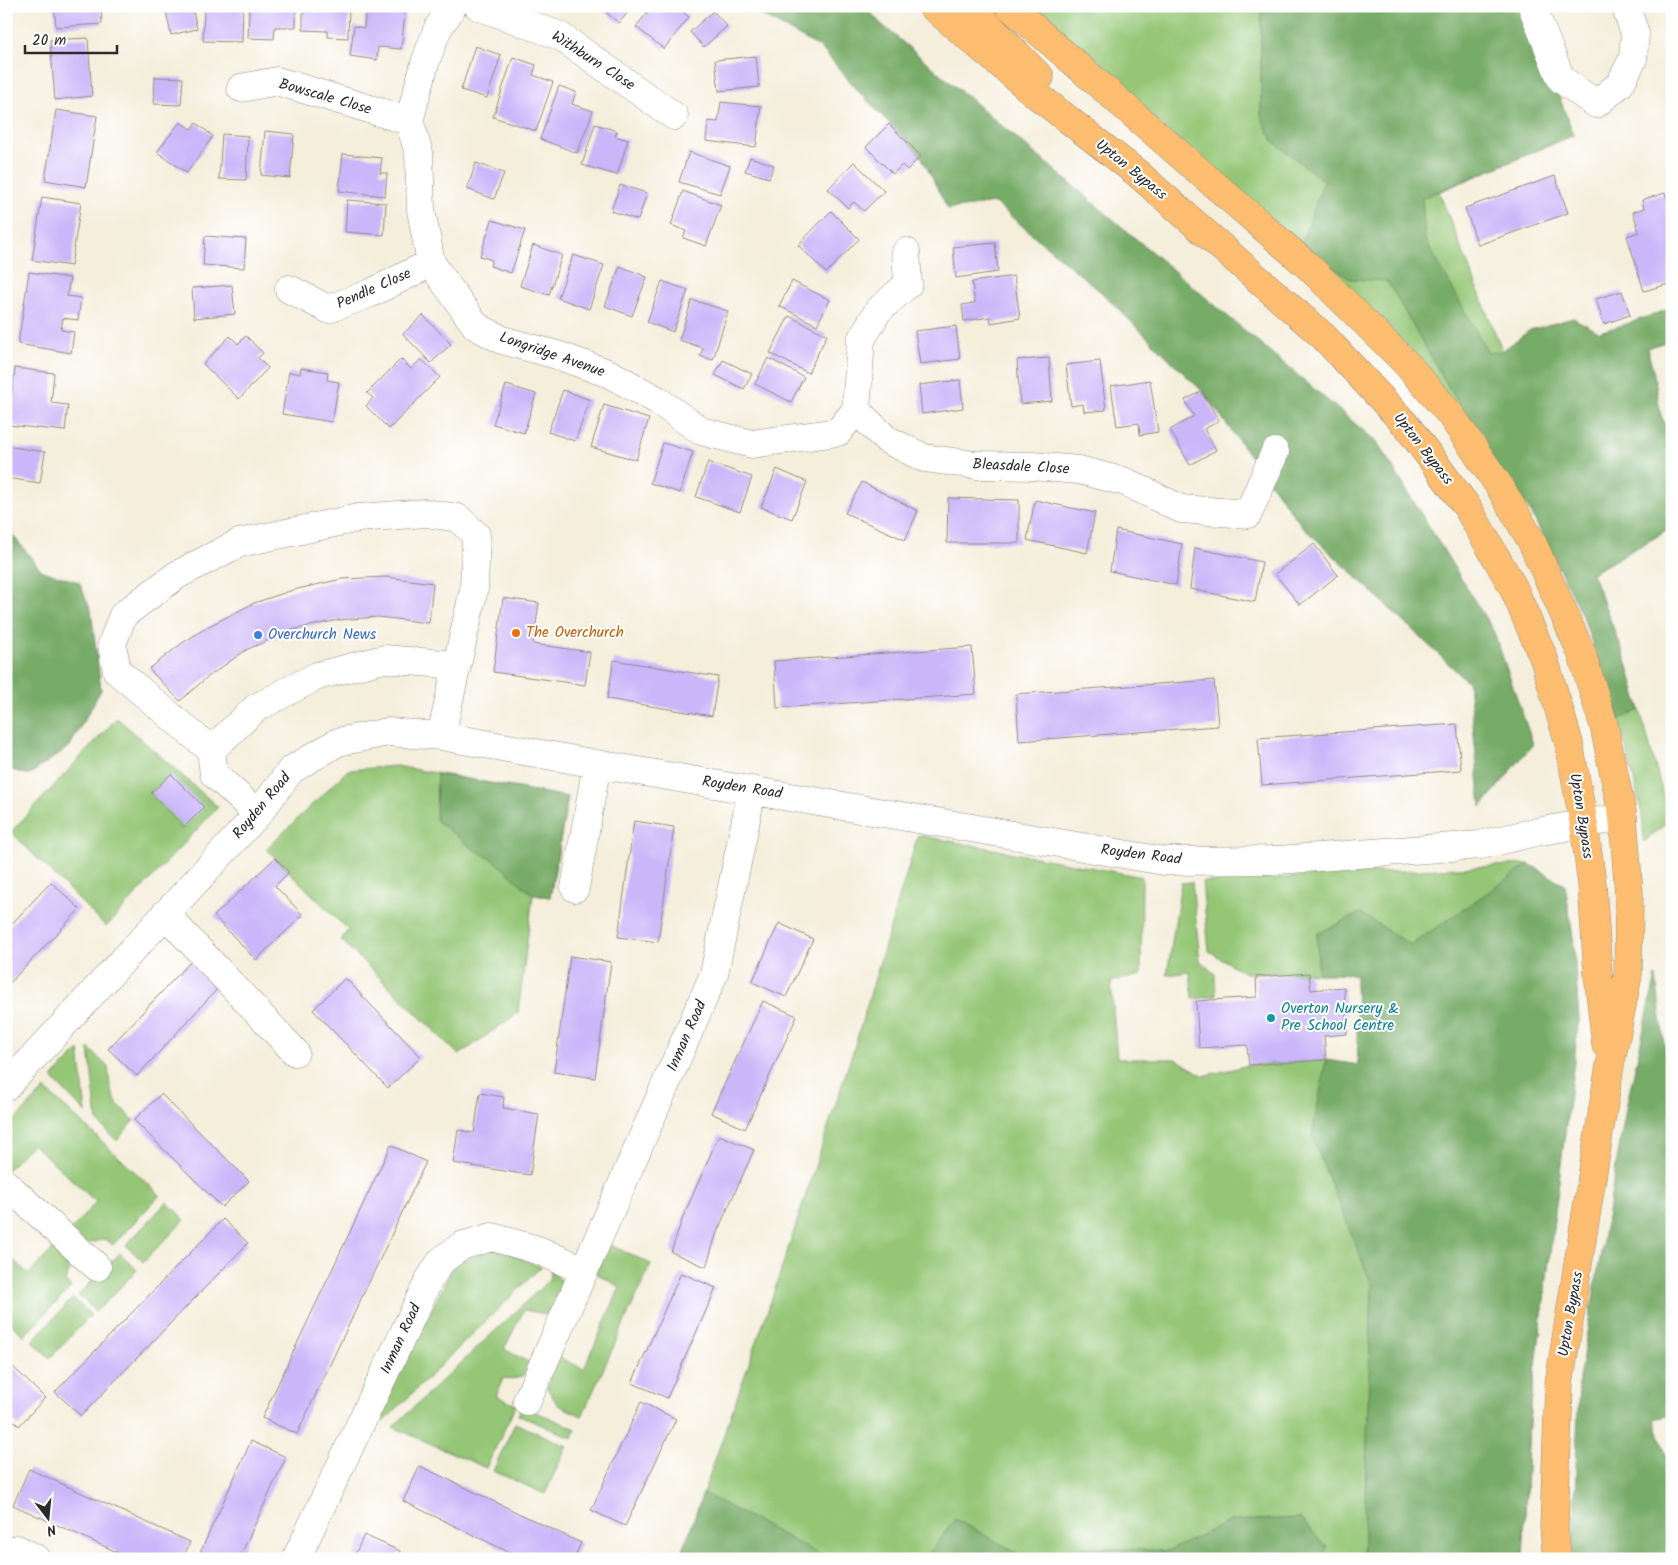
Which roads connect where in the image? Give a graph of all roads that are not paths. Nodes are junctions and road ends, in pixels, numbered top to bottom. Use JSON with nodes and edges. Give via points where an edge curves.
{"nodes":[{"id":1,"x":453,"y":6,"type":"edge"},
{"id":2,"x":478,"y":6,"type":"edge"},
{"id":3,"x":932,"y":6,"type":"edge"},
{"id":4,"x":969,"y":6,"type":"edge"},
{"id":5,"x":1009,"y":6,"type":"edge"},
{"id":6,"x":1532,"y":6,"type":"edge"},
{"id":7,"x":1625,"y":6,"type":"edge"},
{"id":8,"x":240,"y":88,"type":"dead end"},
{"id":9,"x":674,"y":116,"type":"dead end"},
{"id":10,"x":409,"y":121,"type":"junction"},
{"id":11,"x":1137,"y":173,"type":"junction"},
{"id":12,"x":906,"y":252,"type":"dead end"},
{"id":13,"x":431,"y":263,"type":"junction"},
{"id":14,"x":289,"y":289,"type":"dead end"},
{"id":15,"x":856,"y":410,"type":"junction"},
{"id":16,"x":1275,"y":452,"type":"dead end"},
{"id":17,"x":457,"y":665,"type":"junction"},
{"id":18,"x":441,"y":736,"type":"junction"},
{"id":19,"x":211,"y":750,"type":"junction"},
{"id":20,"x":597,"y":764,"type":"junction"},
{"id":21,"x":752,"y":790,"type":"junction"},
{"id":22,"x":258,"y":814,"type":"junction"},
{"id":23,"x":1622,"y":817,"type":"junction"},
{"id":24,"x":1584,"y":825,"type":"junction"},
{"id":25,"x":575,"y":888,"type":"dead end"},
{"id":26,"x":165,"y":914,"type":"junction"},
{"id":27,"x":295,"y":1052,"type":"dead end"},
{"id":28,"x":1609,"y":1071,"type":"junction"},
{"id":29,"x":6,"y":1087,"type":"edge"},
{"id":30,"x":6,"y":1184,"type":"edge"},
{"id":31,"x":97,"y":1267,"type":"dead end"},
{"id":32,"x":584,"y":1270,"type":"junction"},
{"id":33,"x":527,"y":1401,"type":"dead end"},
{"id":34,"x":296,"y":1559,"type":"edge"},
{"id":35,"x":1557,"y":1559,"type":"edge"}],
"edges":[{"from":1,"to":10,"type":"street","via":[[438,28]]},
{"from":2,"to":9,"type":"street","name":"Withburn Close","via":[[560,36]]},
{"from":3,"to":11,"type":"main road","name":"Upton Bypass","via":[[1034,93]]},
{"from":4,"to":11,"type":"main road"},
{"from":5,"to":23,"type":"main road","name":"Upton Bypass","via":[[1308,266],[1405,362],[1450,414],[1500,487],[1532,542],[1581,652],[1604,726]]},
{"from":6,"to":7,"type":"street","via":[[1561,79],[1596,104],[1620,84],[1633,59],[1635,33]]},
{"from":8,"to":10,"type":"street","name":"Bowscale Close","via":[[277,81]]},
{"from":10,"to":13,"type":"street","name":"Longridge Avenue","via":[[419,153],[421,210]]},
{"from":11,"to":24,"type":"main road","name":"Upton Bypass","via":[[1324,337],[1407,426],[1467,507],[1513,587],[1544,659],[1568,743]]},
{"from":12,"to":15,"type":"street","via":[[908,284],[878,311],[861,340]]},
{"from":13,"to":14,"type":"street","name":"Pendle Close","via":[[369,294],[328,309]]},
{"from":13,"to":15,"type":"street","name":"Longridge Avenue","via":[[476,326],[502,340],[610,374],[658,400],[701,431],[752,444],[809,437],[838,432]]},
{"from":15,"to":16,"type":"street","name":"Bleasdale Close","via":[[886,439],[924,458],[976,465],[1079,470],[1126,482],[1181,509],[1248,514]]},
{"from":17,"to":18,"type":"street"},
{"from":17,"to":19,"type":"street","via":[[384,659],[317,676],[256,708]]},
{"from":17,"to":19,"type":"street","via":[[474,589],[476,535],[458,518],[426,513],[358,518],[239,543],[177,574],[123,616],[112,644],[117,671]]},
{"from":18,"to":20,"type":"street","name":"Royden Road"},
{"from":18,"to":22,"type":"street","name":"Royden Road","via":[[388,732],[338,742],[291,770]]},
{"from":19,"to":22,"type":"street","via":[[214,774]]},
{"from":20,"to":21,"type":"street","name":"Royden Road"},
{"from":20,"to":25,"type":"street"},
{"from":21,"to":24,"type":"street","name":"Royden Road","via":[[1164,861],[1278,860],[1480,845]]},
{"from":21,"to":32,"type":"street","name":"Inman Road","via":[[714,974]]},
{"from":22,"to":26,"type":"street","name":"Royden Road"},
{"from":23,"to":24,"type":"street","name":"Royden Road"},
{"from":23,"to":28,"type":"main road","name":"Upton Bypass","via":[[1629,894],[1628,975]]},
{"from":24,"to":28,"type":"main road","name":"Upton Bypass"},
{"from":26,"to":27,"type":"street"},
{"from":26,"to":29,"type":"street","name":"Royden Road"},
{"from":28,"to":35,"type":"main road","name":"Upton Bypass","via":[[1559,1383],[1554,1527]]},
{"from":30,"to":31,"type":"street"},
{"from":32,"to":33,"type":"street","name":"Inman Road"},
{"from":32,"to":34,"type":"street","name":"Inman Road","via":[[538,1250],[492,1238],[460,1246],[441,1261]]}]}
